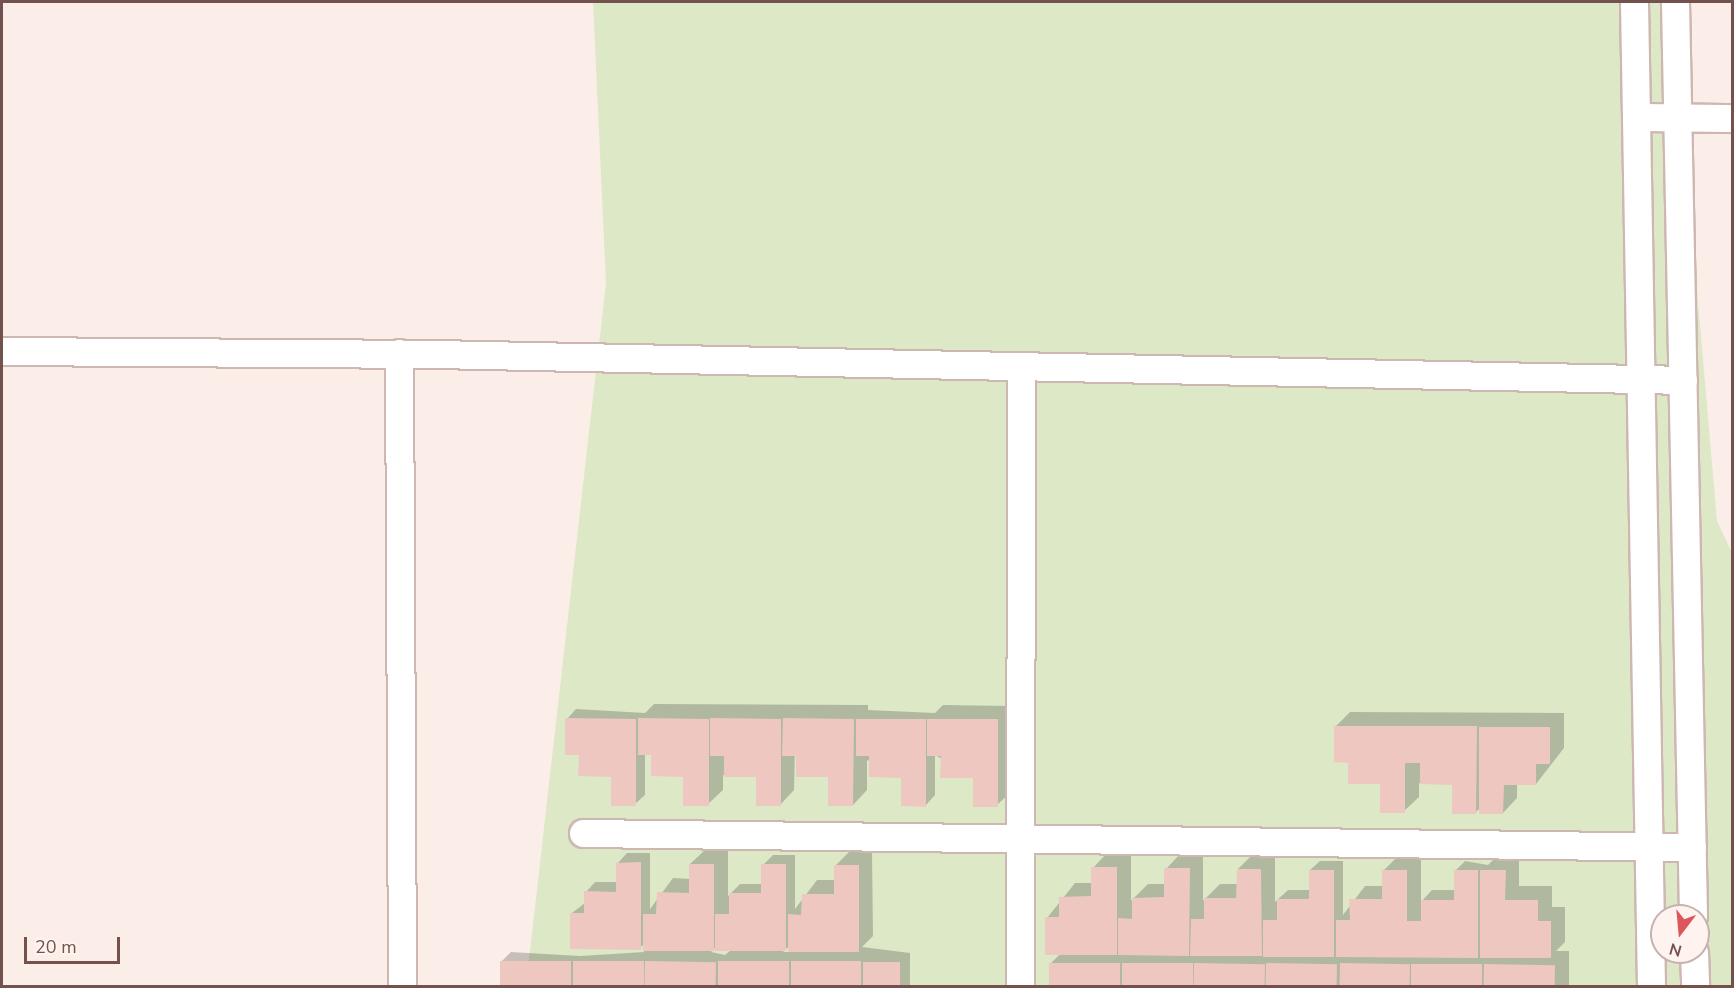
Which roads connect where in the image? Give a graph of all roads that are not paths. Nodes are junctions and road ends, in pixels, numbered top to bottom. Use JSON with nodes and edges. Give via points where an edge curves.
{"nodes":[{"id":1,"x":1634,"y":2,"type":"edge"},
{"id":2,"x":1675,"y":2,"type":"edge"},
{"id":3,"x":1636,"y":117,"type":"junction"},
{"id":4,"x":1677,"y":117,"type":"junction"},
{"id":5,"x":1732,"y":118,"type":"edge"},
{"id":6,"x":2,"y":351,"type":"edge"},
{"id":7,"x":399,"y":354,"type":"junction"},
{"id":8,"x":1021,"y":367,"type":"junction"},
{"id":9,"x":1641,"y":380,"type":"junction"},
{"id":10,"x":1683,"y":380,"type":"junction"},
{"id":11,"x":583,"y":832,"type":"dead end"},
{"id":12,"x":1017,"y":836,"type":"junction"},
{"id":13,"x":1649,"y":847,"type":"junction"},
{"id":14,"x":1692,"y":847,"type":"junction"},
{"id":15,"x":1693,"y":904,"type":"edge"},
{"id":16,"x":1694,"y":964,"type":"edge"},
{"id":17,"x":402,"y":987,"type":"edge"},
{"id":18,"x":1020,"y":987,"type":"edge"},
{"id":19,"x":1652,"y":987,"type":"edge"},
{"id":20,"x":1695,"y":987,"type":"edge"}],
"edges":[{"from":1,"to":3,"type":"street"},
{"from":2,"to":4,"type":"street"},
{"from":3,"to":4,"type":"street"},
{"from":3,"to":9,"type":"street"},
{"from":4,"to":5,"type":"street"},
{"from":4,"to":10,"type":"street"},
{"from":6,"to":7,"type":"street"},
{"from":7,"to":8,"type":"street"},
{"from":7,"to":17,"type":"street"},
{"from":8,"to":9,"type":"street"},
{"from":8,"to":12,"type":"street"},
{"from":9,"to":10,"type":"street"},
{"from":9,"to":13,"type":"street"},
{"from":10,"to":14,"type":"street"},
{"from":11,"to":12,"type":"street"},
{"from":12,"to":13,"type":"street"},
{"from":12,"to":18,"type":"street"},
{"from":13,"to":14,"type":"street"},
{"from":13,"to":19,"type":"street"},
{"from":14,"to":15,"type":"street"},
{"from":16,"to":20,"type":"street"}]}
